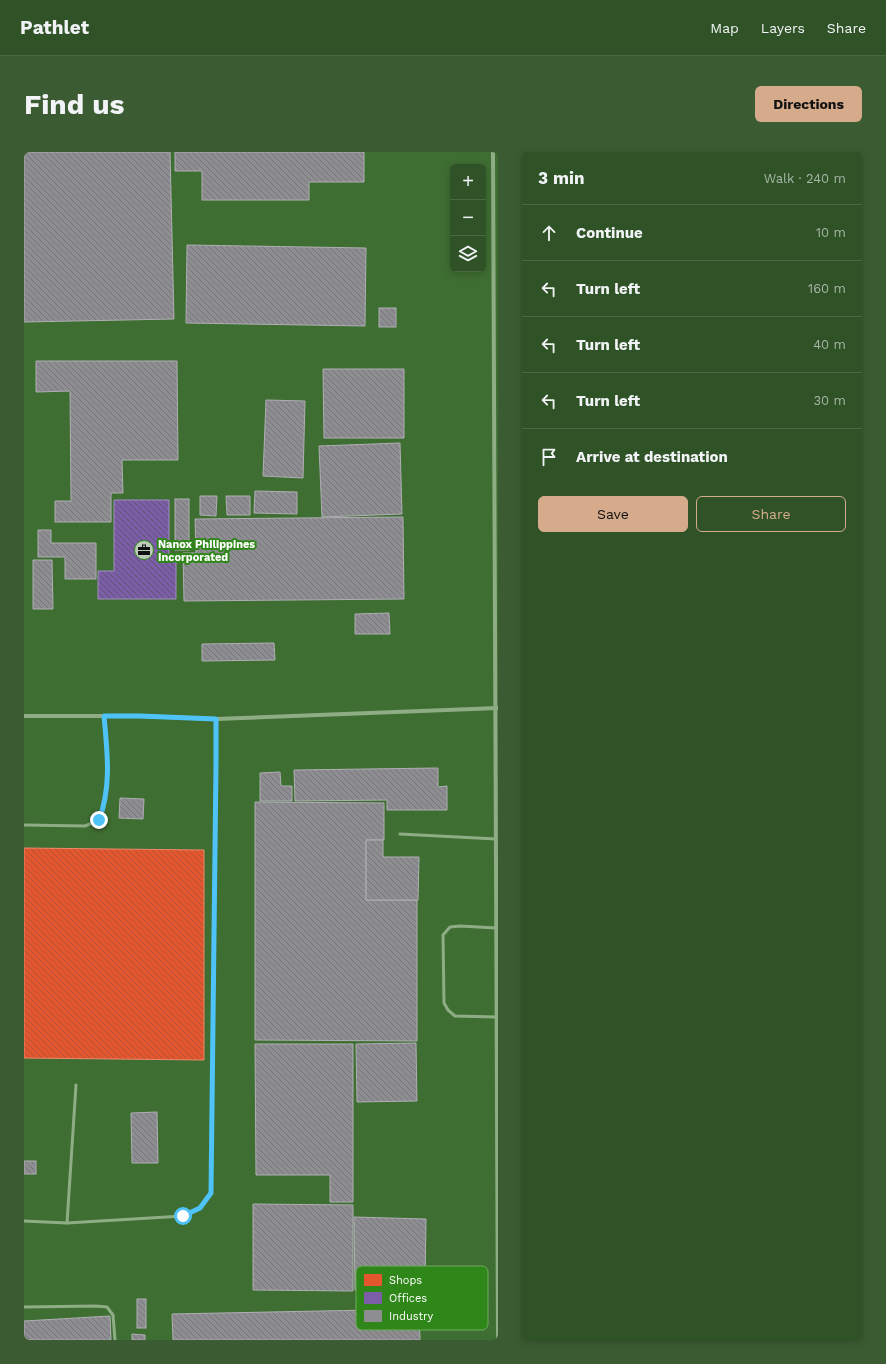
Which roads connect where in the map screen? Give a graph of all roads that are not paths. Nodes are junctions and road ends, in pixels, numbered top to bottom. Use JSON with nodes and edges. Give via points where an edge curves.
{"nodes":[{"id":1,"x":493,"y":152,"type":"edge"},
{"id":2,"x":497,"y":708,"type":"edge"},
{"id":3,"x":24,"y":716,"type":"edge"},
{"id":4,"x":104,"y":716,"type":"junction"},
{"id":5,"x":216,"y":719,"type":"junction"},
{"id":6,"x":24,"y":825,"type":"edge"},
{"id":7,"x":400,"y":834,"type":"dead end"},
{"id":8,"x":496,"y":838,"type":"junction"},
{"id":9,"x":496,"y":928,"type":"junction"},
{"id":10,"x":496,"y":1017,"type":"junction"},
{"id":11,"x":76,"y":1085,"type":"dead end"},
{"id":12,"x":24,"y":1221,"type":"edge"},
{"id":13,"x":67,"y":1223,"type":"junction"},
{"id":14,"x":24,"y":1307,"type":"edge"},
{"id":15,"x":115,"y":1340,"type":"edge"},
{"id":16,"x":498,"y":1340,"type":"edge"}],
"edges":[{"from":1,"to":2,"type":"street"},
{"from":2,"to":5,"type":"street"},
{"from":2,"to":8,"type":"street"},
{"from":3,"to":4,"type":"street"},
{"from":4,"to":5,"type":"street"},
{"from":4,"to":6,"type":"lane","via":[[108,763],[104,807],[99,820],[85,826]]},
{"from":5,"to":13,"type":"lane","via":[[211,1193],[200,1208],[183,1216]]},
{"from":7,"to":8,"type":"lane"},
{"from":8,"to":9,"type":"street"},
{"from":9,"to":10,"type":"street"},
{"from":9,"to":10,"type":"lane","via":[[450,927],[443,935],[444,1003],[448,1010],[456,1016]]},
{"from":10,"to":16,"type":"street"},
{"from":11,"to":13,"type":"lane"},
{"from":12,"to":13,"type":"lane"},
{"from":14,"to":15,"type":"lane","via":[[107,1307],[113,1315]]}]}
